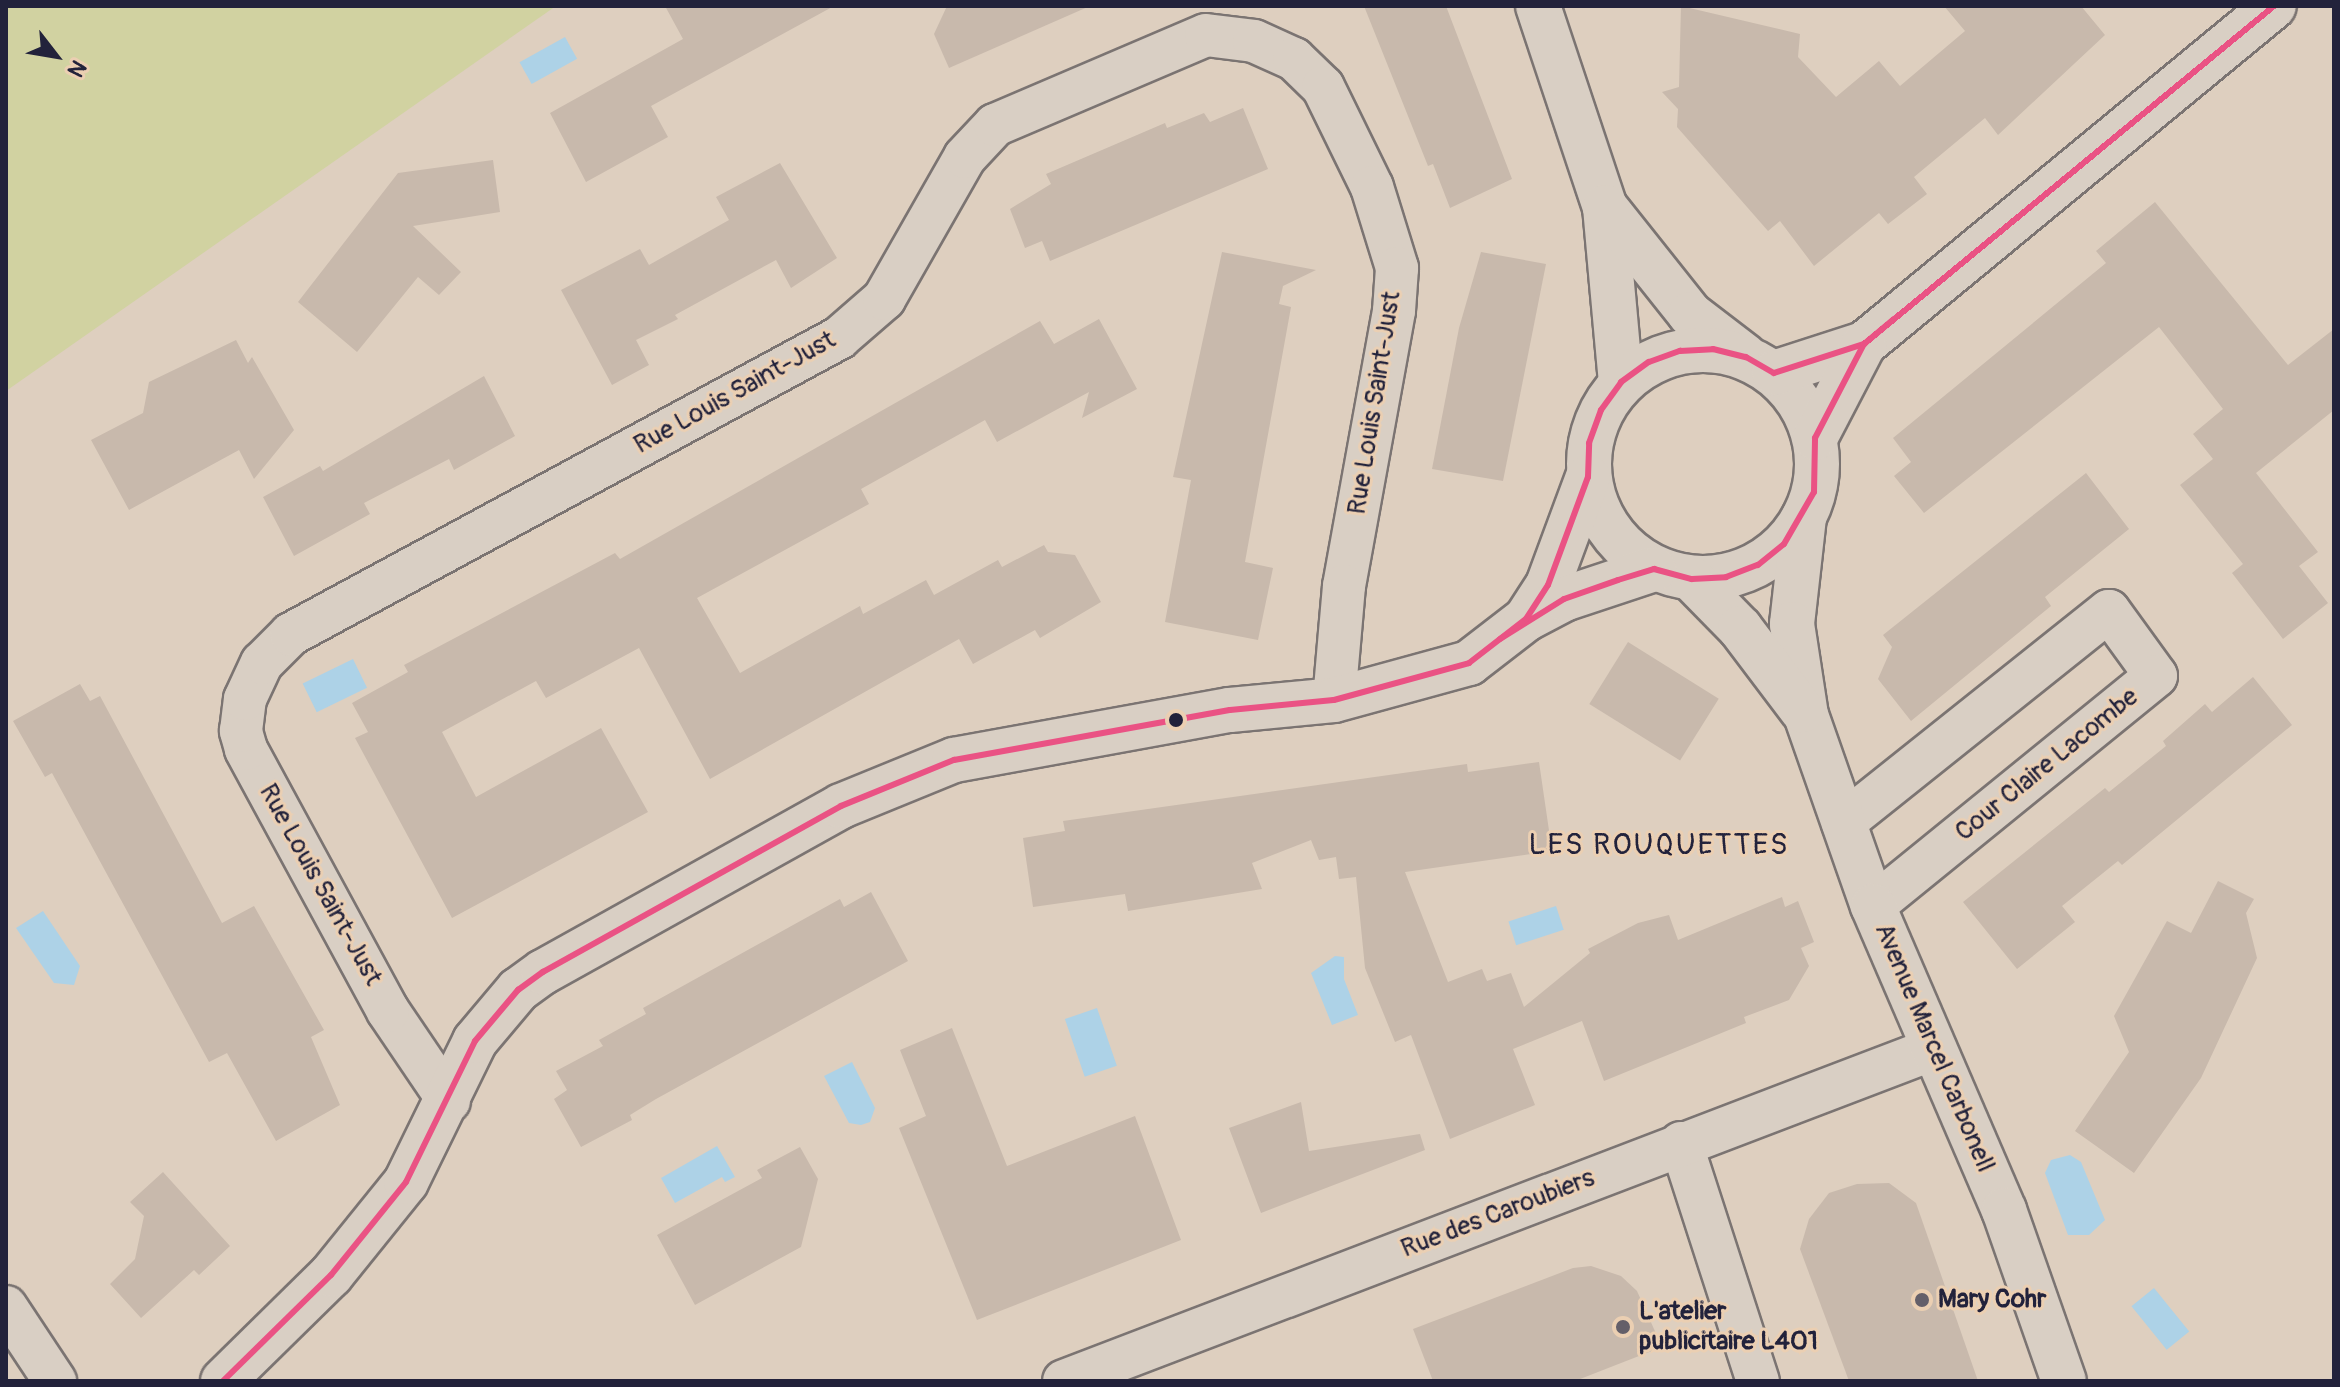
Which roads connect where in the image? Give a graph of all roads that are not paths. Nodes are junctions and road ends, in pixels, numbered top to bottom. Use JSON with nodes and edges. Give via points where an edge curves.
{"nodes":[{"id":1,"x":1538,"y":6,"type":"edge"},
{"id":2,"x":2274,"y":6,"type":"edge"},
{"id":3,"x":1605,"y":207,"type":"junction"},
{"id":4,"x":1864,"y":344,"type":"junction"},
{"id":5,"x":1760,"y":365,"type":"junction"},
{"id":6,"x":1621,"y":382,"type":"junction"},
{"id":7,"x":1815,"y":438,"type":"junction"},
{"id":8,"x":1588,"y":477,"type":"junction"},
{"id":9,"x":1804,"y":517,"type":"junction"},
{"id":10,"x":1673,"y":574,"type":"junction"},
{"id":11,"x":1526,"y":619,"type":"junction"},
{"id":12,"x":1334,"y":700,"type":"junction"},
{"id":13,"x":1806,"y":715,"type":"junction"},
{"id":14,"x":1843,"y":823,"type":"junction"},
{"id":15,"x":1873,"y":906,"type":"junction"},
{"id":16,"x":1933,"y":1049,"type":"junction"},
{"id":17,"x":449,"y":1101,"type":"junction"},
{"id":18,"x":1681,"y":1143,"type":"junction"},
{"id":19,"x":6,"y":1307,"type":"edge"},
{"id":20,"x":55,"y":1381,"type":"edge"},
{"id":21,"x":223,"y":1381,"type":"edge"},
{"id":22,"x":1064,"y":1381,"type":"edge"},
{"id":23,"x":1758,"y":1381,"type":"edge"},
{"id":24,"x":2064,"y":1381,"type":"edge"}],
"edges":[{"from":1,"to":3,"type":"street"},
{"from":2,"to":4,"type":"street"},
{"from":3,"to":5,"type":"street","via":[[1690,314]]},
{"from":3,"to":6,"type":"street"},
{"from":4,"to":5,"type":"street"},
{"from":4,"to":7,"type":"street"},
{"from":5,"to":6,"type":"street","via":[[1713,349],[1680,351],[1649,362]]},
{"from":5,"to":7,"type":"street","via":[[1800,403]]},
{"from":6,"to":8,"type":"street","via":[[1593,432]]},
{"from":7,"to":9,"type":"street","via":[[1818,466]]},
{"from":8,"to":10,"type":"street","via":[[1607,526],[1622,546]]},
{"from":8,"to":11,"type":"street","via":[[1548,585]]},
{"from":9,"to":10,"type":"street","via":[[1784,544],[1758,565],[1726,577]]},
{"from":9,"to":13,"type":"street","name":"Avenue Marcel Carbonell","via":[[1792,624]]},
{"from":10,"to":11,"type":"street","via":[[1564,599]]},
{"from":10,"to":13,"type":"street","name":"Avenue Marcel Carbonell","via":[[1740,628]]},
{"from":11,"to":12,"type":"street","via":[[1469,663]]},
{"from":12,"to":17,"type":"street","via":[[1230,710],[954,760],[841,806],[518,990],[475,1041]]},
{"from":12,"to":17,"type":"street","name":"Rue Louis Saint-Just","via":[[1344,586],[1394,311],[1397,268],[1372,187],[1323,87],[1294,59],[1267,47],[1206,35],[995,125],[965,157],[884,299],[839,338],[291,634],[262,663],[245,699],[241,731],[246,749],[388,1011]]},
{"from":13,"to":14,"type":"street","name":"Avenue Marcel Carbonell"},
{"from":14,"to":15,"type":"street","name":"Avenue Marcel Carbonell"},
{"from":14,"to":15,"type":"street","name":"Cour Claire Lacombe","via":[[2109,611],[2156,676]]},
{"from":15,"to":16,"type":"street","name":"Avenue Marcel Carbonell"},
{"from":16,"to":18,"type":"street","name":"Rue des Caroubiers"},
{"from":16,"to":24,"type":"street","name":"Avenue Marcel Carbonell","via":[[2004,1210]]},
{"from":17,"to":21,"type":"street","via":[[406,1182],[315,1291]]},
{"from":18,"to":22,"type":"street","name":"Rue des Caroubiers"},
{"from":18,"to":23,"type":"street"},
{"from":19,"to":20,"type":"street"}]}
